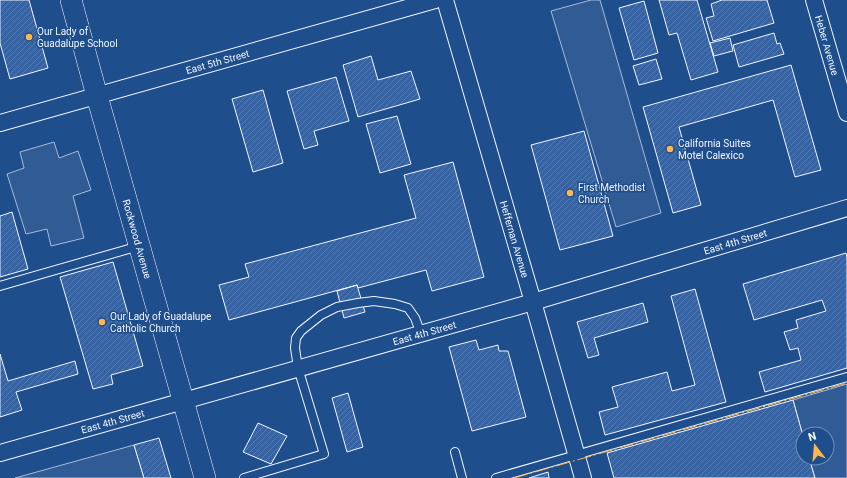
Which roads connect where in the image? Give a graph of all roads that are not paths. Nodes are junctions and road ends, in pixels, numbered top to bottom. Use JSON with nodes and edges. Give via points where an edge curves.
{"nodes":[{"id":1,"x":71,"y":0,"type":"edge"},
{"id":2,"x":436,"y":0,"type":"edge"},
{"id":3,"x":445,"y":0,"type":"edge"},
{"id":4,"x":814,"y":0,"type":"edge"},
{"id":5,"x":97,"y":96,"type":"junction"},
{"id":6,"x":847,"y":113,"type":"edge"},
{"id":7,"x":0,"y":123,"type":"edge"},
{"id":8,"x":847,"y":208,"type":"edge"},
{"id":9,"x":139,"y":246,"type":"junction"},
{"id":10,"x":0,"y":286,"type":"edge"},
{"id":11,"x":533,"y":302,"type":"junction"},
{"id":12,"x":421,"y":334,"type":"junction"},
{"id":13,"x":298,"y":368,"type":"junction"},
{"id":14,"x":847,"y":377,"type":"edge"},
{"id":15,"x":183,"y":401,"type":"junction"},
{"id":16,"x":455,"y":452,"type":"dead end"},
{"id":17,"x":0,"y":453,"type":"edge"},
{"id":18,"x":576,"y":455,"type":"junction"},
{"id":19,"x":205,"y":478,"type":"edge"},
{"id":20,"x":244,"y":478,"type":"edge"},
{"id":21,"x":462,"y":478,"type":"edge"},
{"id":22,"x":496,"y":478,"type":"edge"},
{"id":23,"x":583,"y":478,"type":"edge"}],
"edges":[{"from":1,"to":5,"type":"street","name":"Rockwood Avenue"},
{"from":2,"to":5,"type":"street","name":"East 5th Street"},
{"from":3,"to":11,"type":"street","name":"Heffernan Avenue"},
{"from":4,"to":6,"type":"street","name":"Heber Avenue"},
{"from":5,"to":7,"type":"street","name":"East 5th Street"},
{"from":5,"to":9,"type":"street","name":"Rockwood Avenue"},
{"from":8,"to":11,"type":"street","name":"East 4th Street"},
{"from":9,"to":10,"type":"lane"},
{"from":9,"to":15,"type":"street","name":"Rockwood Avenue"},
{"from":11,"to":12,"type":"street","name":"East 4th Street"},
{"from":11,"to":18,"type":"street","name":"Heffernan Avenue"},
{"from":12,"to":13,"type":"street","name":"East 4th Street"},
{"from":12,"to":13,"type":"lane","via":[[408,308],[374,301],[338,307],[321,315],[296,338]]},
{"from":13,"to":15,"type":"street","name":"East 4th Street"},
{"from":13,"to":20,"type":"lane","via":[[324,454]]},
{"from":14,"to":18,"type":"lane"},
{"from":15,"to":17,"type":"street","name":"East 4th Street"},
{"from":15,"to":19,"type":"street","name":"Rockwood Avenue"},
{"from":16,"to":21,"type":"lane"},
{"from":18,"to":22,"type":"lane"},
{"from":18,"to":23,"type":"street","name":"Heffernan Avenue"}]}
